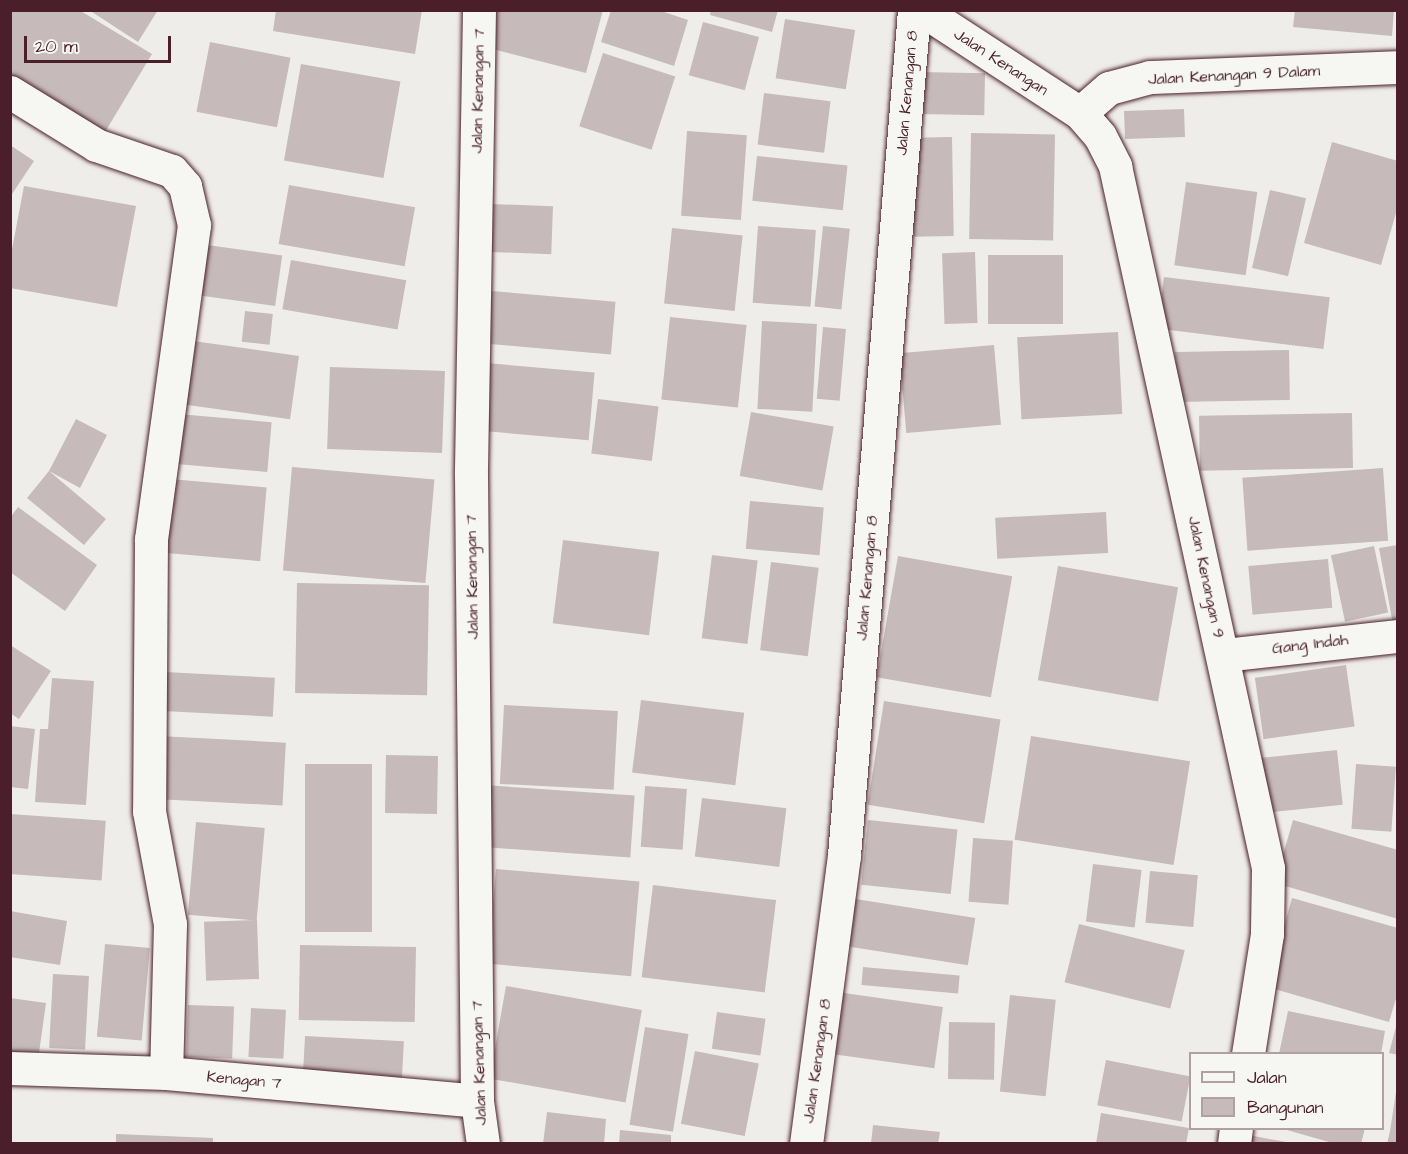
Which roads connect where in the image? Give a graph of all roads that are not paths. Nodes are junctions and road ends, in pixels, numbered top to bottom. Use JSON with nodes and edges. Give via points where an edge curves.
{"nodes":[{"id":1,"x":479,"y":10,"type":"edge"},
{"id":2,"x":914,"y":10,"type":"edge"},
{"id":3,"x":922,"y":10,"type":"edge"},
{"id":4,"x":1398,"y":67,"type":"edge"},
{"id":5,"x":10,"y":92,"type":"edge"},
{"id":6,"x":1080,"y":113,"type":"junction"},
{"id":7,"x":1398,"y":636,"type":"edge"},
{"id":8,"x":1223,"y":655,"type":"junction"},
{"id":9,"x":1248,"y":1052,"type":"edge"},
{"id":10,"x":10,"y":1068,"type":"edge"},
{"id":11,"x":166,"y":1073,"type":"junction"},
{"id":12,"x":477,"y":1101,"type":"junction"},
{"id":13,"x":483,"y":1143,"type":"edge"},
{"id":14,"x":806,"y":1143,"type":"edge"}],
"edges":[{"from":1,"to":12,"type":"street","name":"Jalan Kenangan 7","via":[[471,475]]},
{"from":2,"to":14,"type":"street","name":"Jalan Kenangan 8","via":[[844,855]]},
{"from":3,"to":6,"type":"street","name":"Jalan Kenangan"},
{"from":4,"to":6,"type":"street","name":"Jalan Kenangan 9 Dalam","via":[[1150,76],[1109,88]]},
{"from":5,"to":11,"type":"street","via":[[96,145],[172,171],[185,186],[194,225],[151,539],[148,811],[170,924]]},
{"from":6,"to":8,"type":"street","name":"Jalan Kenangan 9","via":[[1100,136],[1120,186]]},
{"from":7,"to":8,"type":"street","name":"Gang Indah"},
{"from":8,"to":9,"type":"street","name":"Jalan Kenangan 9","via":[[1268,868],[1267,934]]},
{"from":10,"to":11,"type":"street","name":"Kenagan 7"},
{"from":11,"to":12,"type":"street","name":"Kenagan 7"},
{"from":12,"to":13,"type":"street","name":"Jalan Kenangan 7"}]}
